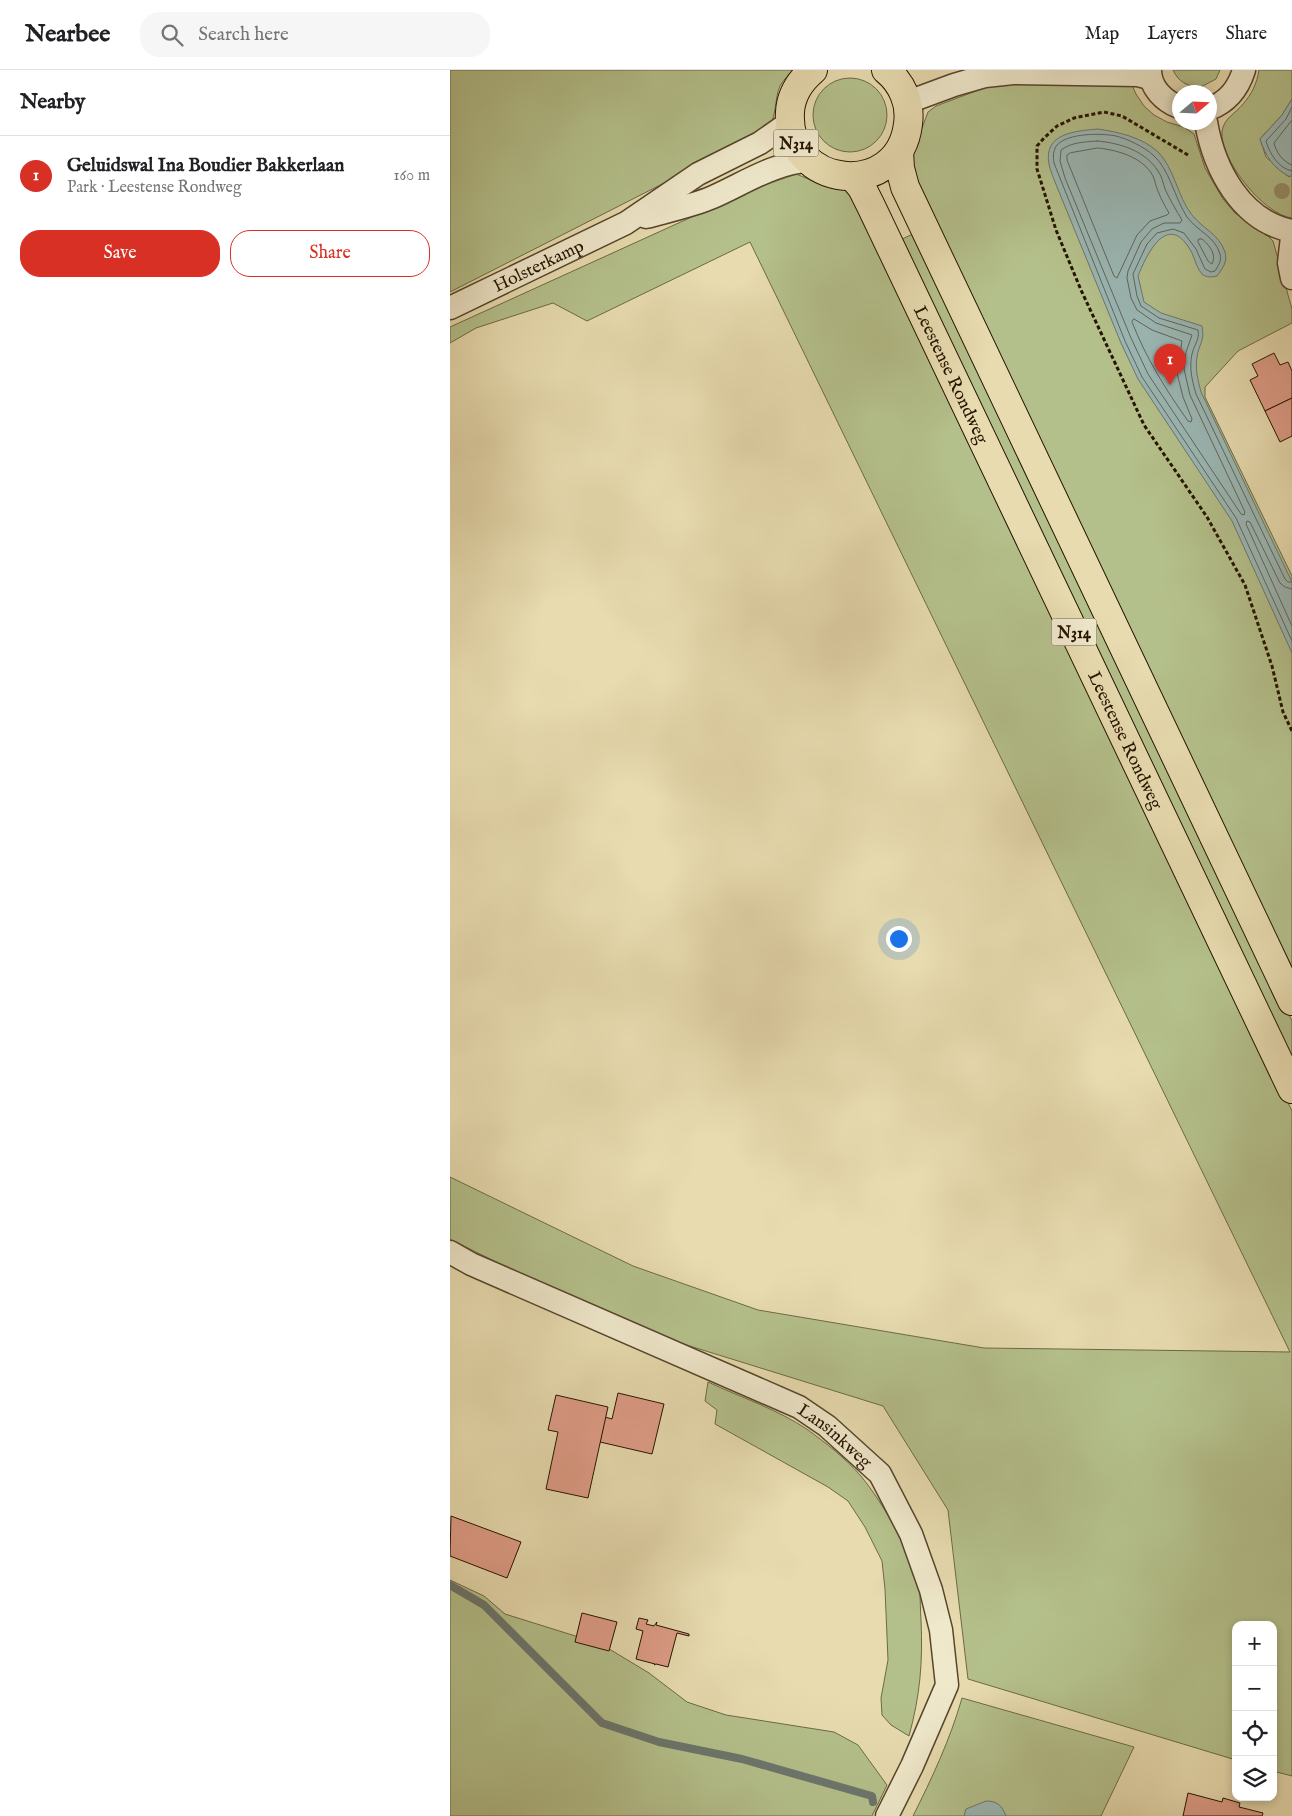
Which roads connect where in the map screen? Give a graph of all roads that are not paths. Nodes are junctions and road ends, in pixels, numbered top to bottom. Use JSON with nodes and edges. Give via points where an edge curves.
{"nodes":[{"id":1,"x":1244,"y":70,"type":"edge"},
{"id":2,"x":896,"y":71,"type":"edge"},
{"id":3,"x":806,"y":72,"type":"edge"},
{"id":4,"x":1150,"y":74,"type":"edge"},
{"id":5,"x":908,"y":102,"type":"junction"},
{"id":6,"x":1172,"y":104,"type":"edge"},
{"id":7,"x":1217,"y":106,"type":"edge"},
{"id":8,"x":790,"y":122,"type":"junction"},
{"id":9,"x":1207,"y":130,"type":"edge"},
{"id":10,"x":899,"y":152,"type":"junction"},
{"id":11,"x":808,"y":162,"type":"junction"},
{"id":12,"x":853,"y":177,"type":"junction"},
{"id":13,"x":626,"y":223,"type":"junction"},
{"id":14,"x":1292,"y":231,"type":"edge"},
{"id":15,"x":1292,"y":238,"type":"edge"},
{"id":16,"x":1292,"y":278,"type":"edge"},
{"id":17,"x":450,"y":308,"type":"edge"},
{"id":18,"x":1292,"y":1000,"type":"edge"},
{"id":19,"x":1292,"y":1089,"type":"edge"},
{"id":20,"x":450,"y":1252,"type":"edge"},
{"id":21,"x":887,"y":1816,"type":"edge"}],
"edges":[{"from":1,"to":7,"type":"street","via":[[1240,83]]},
{"from":2,"to":5,"type":"main road","number":"N314"},
{"from":3,"to":8,"type":"main road","number":"N314","via":[[794,95]]},
{"from":4,"to":5,"type":"street","via":[[1013,73],[985,76]]},
{"from":4,"to":6,"type":"street","via":[[1159,94]]},
{"from":5,"to":10,"type":"main road","number":"N314","via":[[907,133]]},
{"from":8,"to":11,"type":"main road","number":"N314","via":[[798,148]]},
{"from":8,"to":13,"type":"street","name":"Holsterkamp","via":[[760,143],[698,174]]},
{"from":9,"to":14,"type":"street","via":[[1226,181],[1247,208]]},
{"from":10,"to":12,"type":"main road","number":"N314","via":[[880,169]]},
{"from":10,"to":18,"type":"main road","number":"N314","via":[[905,187]]},
{"from":11,"to":12,"type":"main road","number":"N314","via":[[830,174]]},
{"from":11,"to":13,"type":"street","name":"Holsterkamp","via":[[795,162],[710,198]]},
{"from":12,"to":19,"type":"main road","name":"Leestense Rondweg","number":"N314","via":[[876,214]]},
{"from":13,"to":17,"type":"street","name":"Holsterkamp"},
{"from":15,"to":16,"type":"street"},
{"from":20,"to":21,"type":"street","name":"Lansinkweg","via":[[799,1407],[827,1426],[880,1474],[911,1534],[931,1590],[941,1630],[947,1685]]}]}
